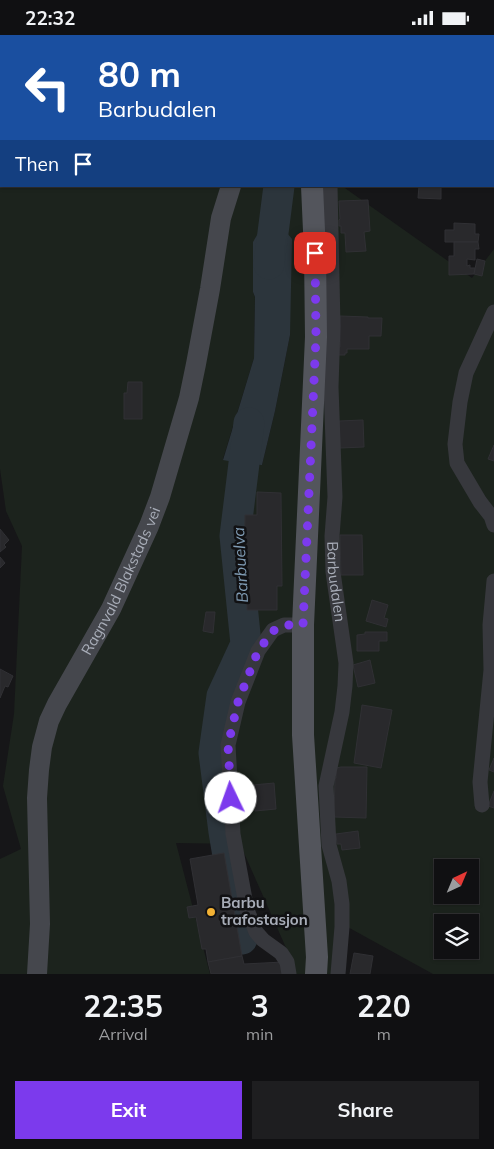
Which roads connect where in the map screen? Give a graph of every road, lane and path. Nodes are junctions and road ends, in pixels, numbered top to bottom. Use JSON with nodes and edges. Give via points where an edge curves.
{"nodes":[{"id":1,"x":231,"y":187,"type":"edge"},
{"id":2,"x":312,"y":187,"type":"edge"},
{"id":3,"x":330,"y":187,"type":"edge"},
{"id":4,"x":494,"y":312,"type":"edge"},
{"id":5,"x":494,"y":525,"type":"edge"},
{"id":6,"x":494,"y":581,"type":"edge"},
{"id":7,"x":303,"y":625,"type":"junction"},
{"id":8,"x":482,"y":805,"type":"dead end"},
{"id":9,"x":37,"y":974,"type":"edge"},
{"id":10,"x":289,"y":974,"type":"edge"},
{"id":11,"x":316,"y":974,"type":"edge"},
{"id":12,"x":338,"y":974,"type":"edge"}],
"edges":[{"from":1,"to":9,"type":"street","name":"Ragnvald Blakstads vei","via":[[221,218],[196,364],[160,497],[110,609],[57,703],[42,747],[37,798],[40,924]]},
{"from":2,"to":7,"type":"main road","name":"Barbudalen","via":[[316,337]]},
{"from":3,"to":12,"type":"street","name":"Barbudalen","via":[[335,497],[333,572],[346,663],[342,713],[326,786],[329,845],[340,881],[342,904]]},
{"from":4,"to":5,"type":"street","via":[[466,373],[455,445],[457,463]]},
{"from":6,"to":8,"type":"street","via":[[480,782]]},
{"from":7,"to":10,"type":"street","via":[[284,625],[273,631],[258,651],[238,702],[228,745],[233,834],[247,910],[263,941],[287,961]]},
{"from":7,"to":11,"type":"main road","name":"Barbudalen","via":[[303,735]]}]}
